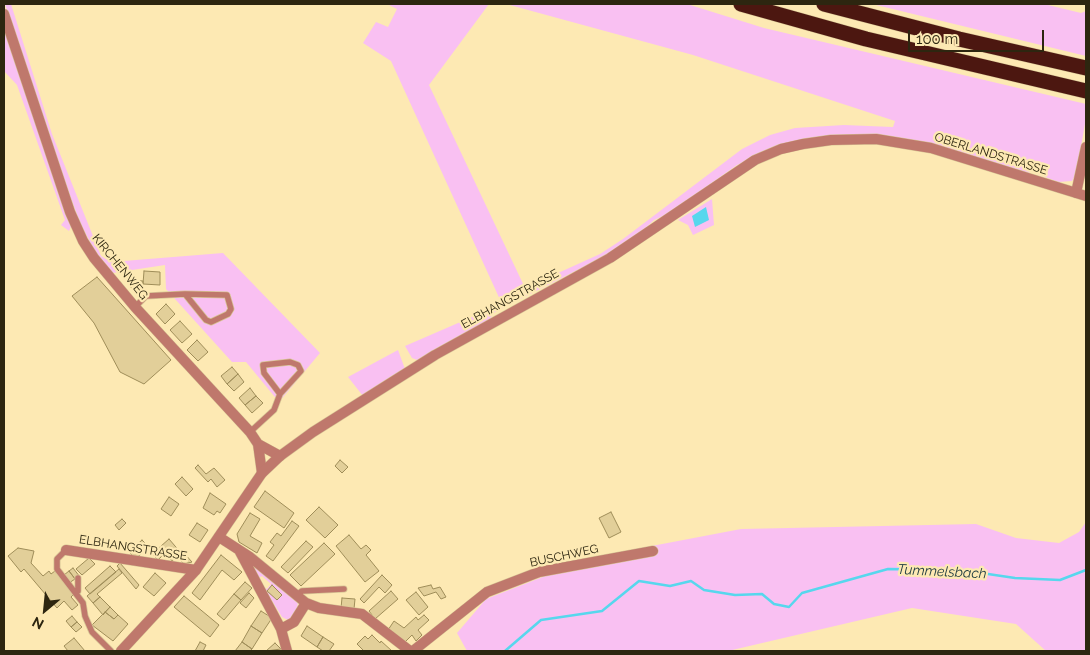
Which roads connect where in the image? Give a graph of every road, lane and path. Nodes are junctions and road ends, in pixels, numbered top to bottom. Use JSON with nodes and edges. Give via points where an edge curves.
{"nodes":[{"id":1,"x":741,"y":4,"type":"edge"},
{"id":2,"x":824,"y":4,"type":"edge"},
{"id":3,"x":4,"y":14,"type":"edge"},
{"id":4,"x":1086,"y":68,"type":"edge"},
{"id":5,"x":1086,"y":91,"type":"edge"},
{"id":6,"x":888,"y":140,"type":"joint"},
{"id":7,"x":1086,"y":147,"type":"edge"},
{"id":8,"x":1081,"y":194,"type":"edge"},
{"id":9,"x":185,"y":294,"type":"junction"},
{"id":10,"x":135,"y":307,"type":"junction"},
{"id":11,"x":280,"y":394,"type":"junction"},
{"id":12,"x":250,"y":432,"type":"junction"},
{"id":13,"x":258,"y":444,"type":"junction"},
{"id":14,"x":280,"y":456,"type":"junction"},
{"id":15,"x":262,"y":473,"type":"junction"},
{"id":16,"x":219,"y":537,"type":"junction"},
{"id":17,"x":66,"y":550,"type":"joint"},
{"id":18,"x":240,"y":552,"type":"junction"},
{"id":19,"x":653,"y":552,"type":"dead end"},
{"id":20,"x":196,"y":570,"type":"junction"},
{"id":21,"x":78,"y":578,"type":"dead end"},
{"id":22,"x":72,"y":584,"type":"dead end"},
{"id":23,"x":344,"y":589,"type":"dead end"},
{"id":24,"x":78,"y":591,"type":"junction"},
{"id":25,"x":297,"y":595,"type":"junction"},
{"id":26,"x":83,"y":603,"type":"junction"},
{"id":27,"x":306,"y":603,"type":"junction"},
{"id":28,"x":281,"y":629,"type":"junction"},
{"id":29,"x":110,"y":651,"type":"edge"},
{"id":30,"x":121,"y":651,"type":"edge"},
{"id":31,"x":287,"y":651,"type":"edge"},
{"id":32,"x":411,"y":651,"type":"edge"}],
"edges":[{"from":1,"to":5,"type":"highway","via":[[866,39]]},
{"from":2,"to":4,"type":"highway"},
{"from":3,"to":10,"type":"street","name":"KIRCHENWEG","via":[[70,212],[94,258]]},
{"from":6,"to":8,"type":"street","name":"OBERLANDSTRASSE","via":[[931,148]]},
{"from":6,"to":14,"type":"street","name":"ELBHANGSTRASSE","via":[[803,144],[780,149],[755,160],[610,258],[435,356]]},
{"from":7,"to":8,"type":"street"},
{"from":9,"to":9,"type":"lane","via":[[211,322],[228,314],[231,309],[227,295]]},
{"from":9,"to":10,"type":"lane","via":[[146,296]]},
{"from":10,"to":12,"type":"street","name":"KIRCHENWEG"},
{"from":11,"to":11,"type":"lane","via":[[301,371],[298,365],[290,362],[263,365],[264,373]]},
{"from":11,"to":12,"type":"lane","via":[[274,410]]},
{"from":12,"to":13,"type":"street","name":"KIRCHENWEG"},
{"from":13,"to":14,"type":"street","name":"KIRCHENWEG"},
{"from":13,"to":15,"type":"street","name":"KIRCHENWEG"},
{"from":14,"to":15,"type":"street","name":"ELBHANGSTRASSE"},
{"from":15,"to":16,"type":"street","name":"ELBHANGSTRASSE"},
{"from":16,"to":18,"type":"street"},
{"from":16,"to":20,"type":"street","name":"ELBHANGSTRASSE"},
{"from":17,"to":20,"type":"street","name":"ELBHANGSTRASSE"},
{"from":17,"to":26,"type":"lane","via":[[57,558],[57,569]]},
{"from":18,"to":25,"type":"street"},
{"from":18,"to":28,"type":"street"},
{"from":19,"to":32,"type":"street","name":"BUSCHWEG","via":[[539,572],[487,592]]},
{"from":20,"to":30,"type":"street","name":"ELBHANGSTRASSE"},
{"from":21,"to":24,"type":"lane"},
{"from":22,"to":24,"type":"lane"},
{"from":23,"to":25,"type":"lane","via":[[302,591]]},
{"from":24,"to":26,"type":"lane"},
{"from":25,"to":27,"type":"street"},
{"from":26,"to":29,"type":"lane","via":[[84,616],[92,632]]},
{"from":27,"to":28,"type":"street","via":[[294,622]]},
{"from":27,"to":32,"type":"street","name":"BUSCHWEG","via":[[362,614]]},
{"from":28,"to":31,"type":"street"}]}
